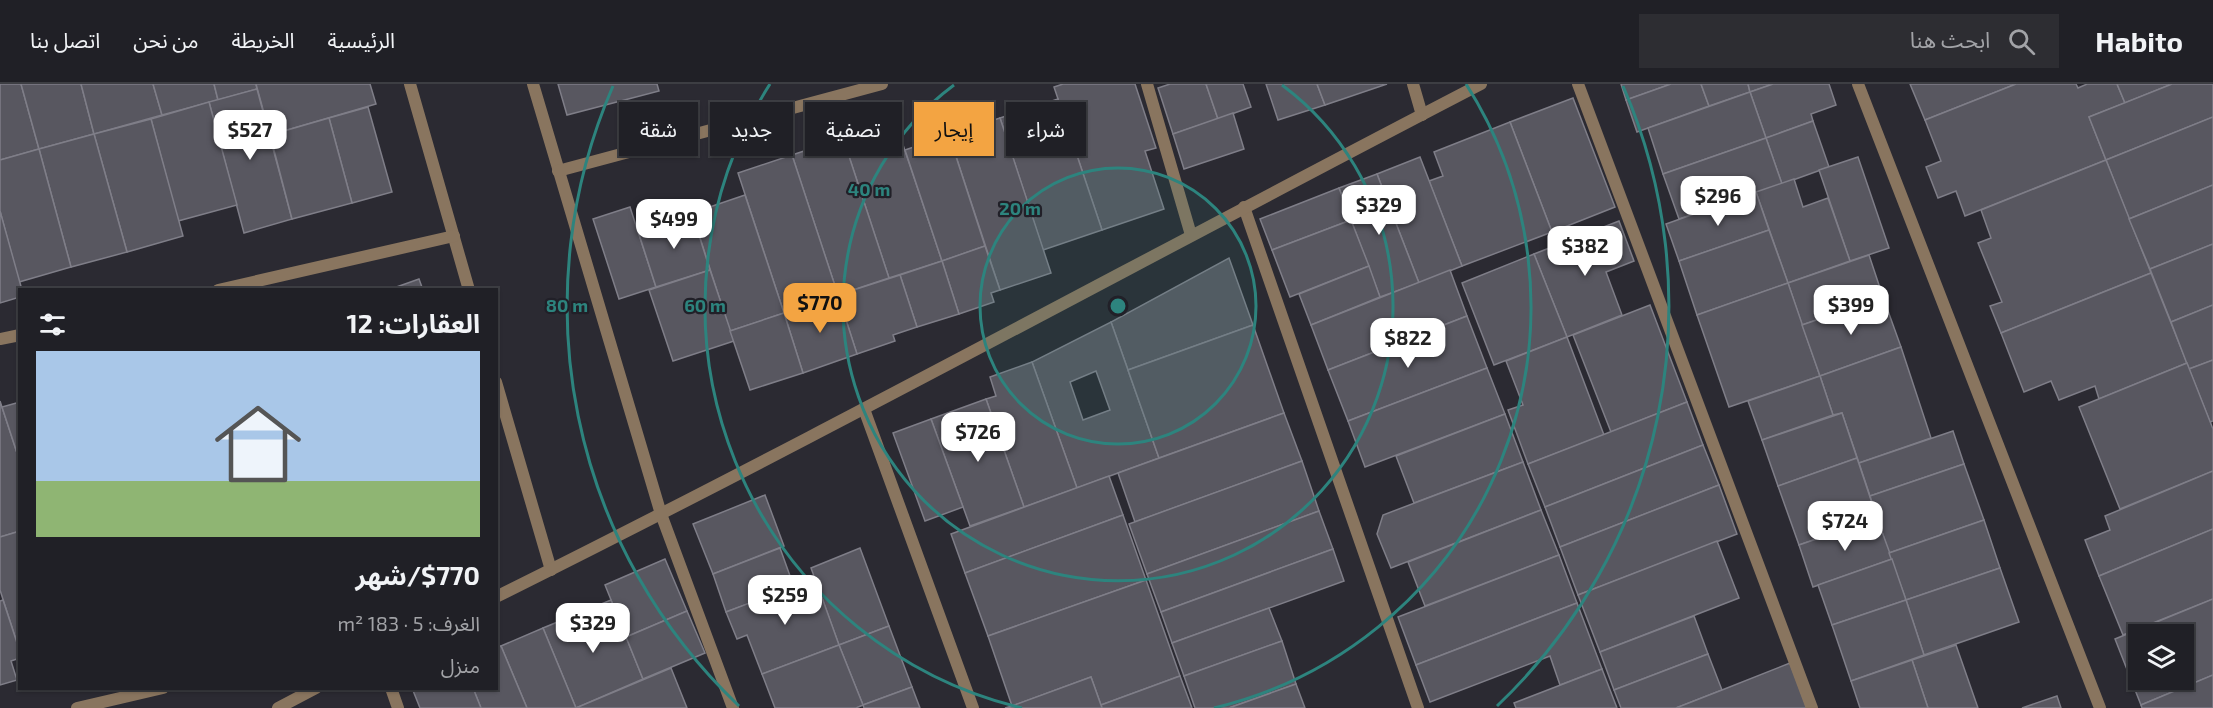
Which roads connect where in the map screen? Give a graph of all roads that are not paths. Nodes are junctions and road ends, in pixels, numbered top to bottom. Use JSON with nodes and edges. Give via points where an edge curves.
{"nodes":[{"id":1,"x":410,"y":84,"type":"edge"},
{"id":2,"x":533,"y":84,"type":"edge"},
{"id":3,"x":882,"y":84,"type":"edge"},
{"id":4,"x":1147,"y":84,"type":"edge"},
{"id":5,"x":1413,"y":84,"type":"edge"},
{"id":6,"x":1481,"y":84,"type":"edge"},
{"id":7,"x":1578,"y":84,"type":"edge"},
{"id":8,"x":1858,"y":84,"type":"edge"},
{"id":9,"x":1422,"y":115,"type":"junction"},
{"id":10,"x":558,"y":171,"type":"junction"},
{"id":11,"x":1244,"y":207,"type":"junction"},
{"id":12,"x":1191,"y":235,"type":"junction"},
{"id":13,"x":454,"y":236,"type":"junction"},
{"id":14,"x":227,"y":288,"type":"edge"},
{"id":15,"x":469,"y":288,"type":"edge"},
{"id":16,"x":18,"y":335,"type":"edge"},
{"id":17,"x":0,"y":339,"type":"edge"},
{"id":18,"x":498,"y":389,"type":"edge"},
{"id":19,"x":864,"y":409,"type":"junction"},
{"id":20,"x":661,"y":514,"type":"junction"},
{"id":21,"x":551,"y":570,"type":"junction"},
{"id":22,"x":498,"y":596,"type":"edge"},
{"id":23,"x":154,"y":690,"type":"edge"},
{"id":24,"x":312,"y":690,"type":"edge"},
{"id":25,"x":392,"y":690,"type":"edge"},
{"id":26,"x":77,"y":708,"type":"edge"},
{"id":27,"x":278,"y":708,"type":"edge"},
{"id":28,"x":399,"y":708,"type":"edge"},
{"id":29,"x":733,"y":708,"type":"edge"},
{"id":30,"x":974,"y":708,"type":"edge"},
{"id":31,"x":1418,"y":708,"type":"edge"},
{"id":32,"x":1812,"y":708,"type":"edge"},
{"id":33,"x":2100,"y":708,"type":"edge"}],
"edges":[{"from":1,"to":13,"type":"street"},
{"from":2,"to":10,"type":"street"},
{"from":3,"to":10,"type":"street"},
{"from":4,"to":12,"type":"street"},
{"from":5,"to":9,"type":"street"},
{"from":6,"to":9,"type":"street"},
{"from":7,"to":32,"type":"street"},
{"from":8,"to":33,"type":"street"},
{"from":9,"to":11,"type":"street"},
{"from":10,"to":20,"type":"street"},
{"from":11,"to":12,"type":"street"},
{"from":11,"to":31,"type":"street"},
{"from":12,"to":19,"type":"street"},
{"from":13,"to":14,"type":"street"},
{"from":13,"to":15,"type":"street"},
{"from":16,"to":17,"type":"street"},
{"from":18,"to":21,"type":"street"},
{"from":19,"to":20,"type":"street"},
{"from":19,"to":30,"type":"street"},
{"from":20,"to":21,"type":"street"},
{"from":20,"to":29,"type":"street"},
{"from":21,"to":22,"type":"street"},
{"from":23,"to":26,"type":"street"},
{"from":24,"to":27,"type":"street"},
{"from":25,"to":28,"type":"street"}]}
